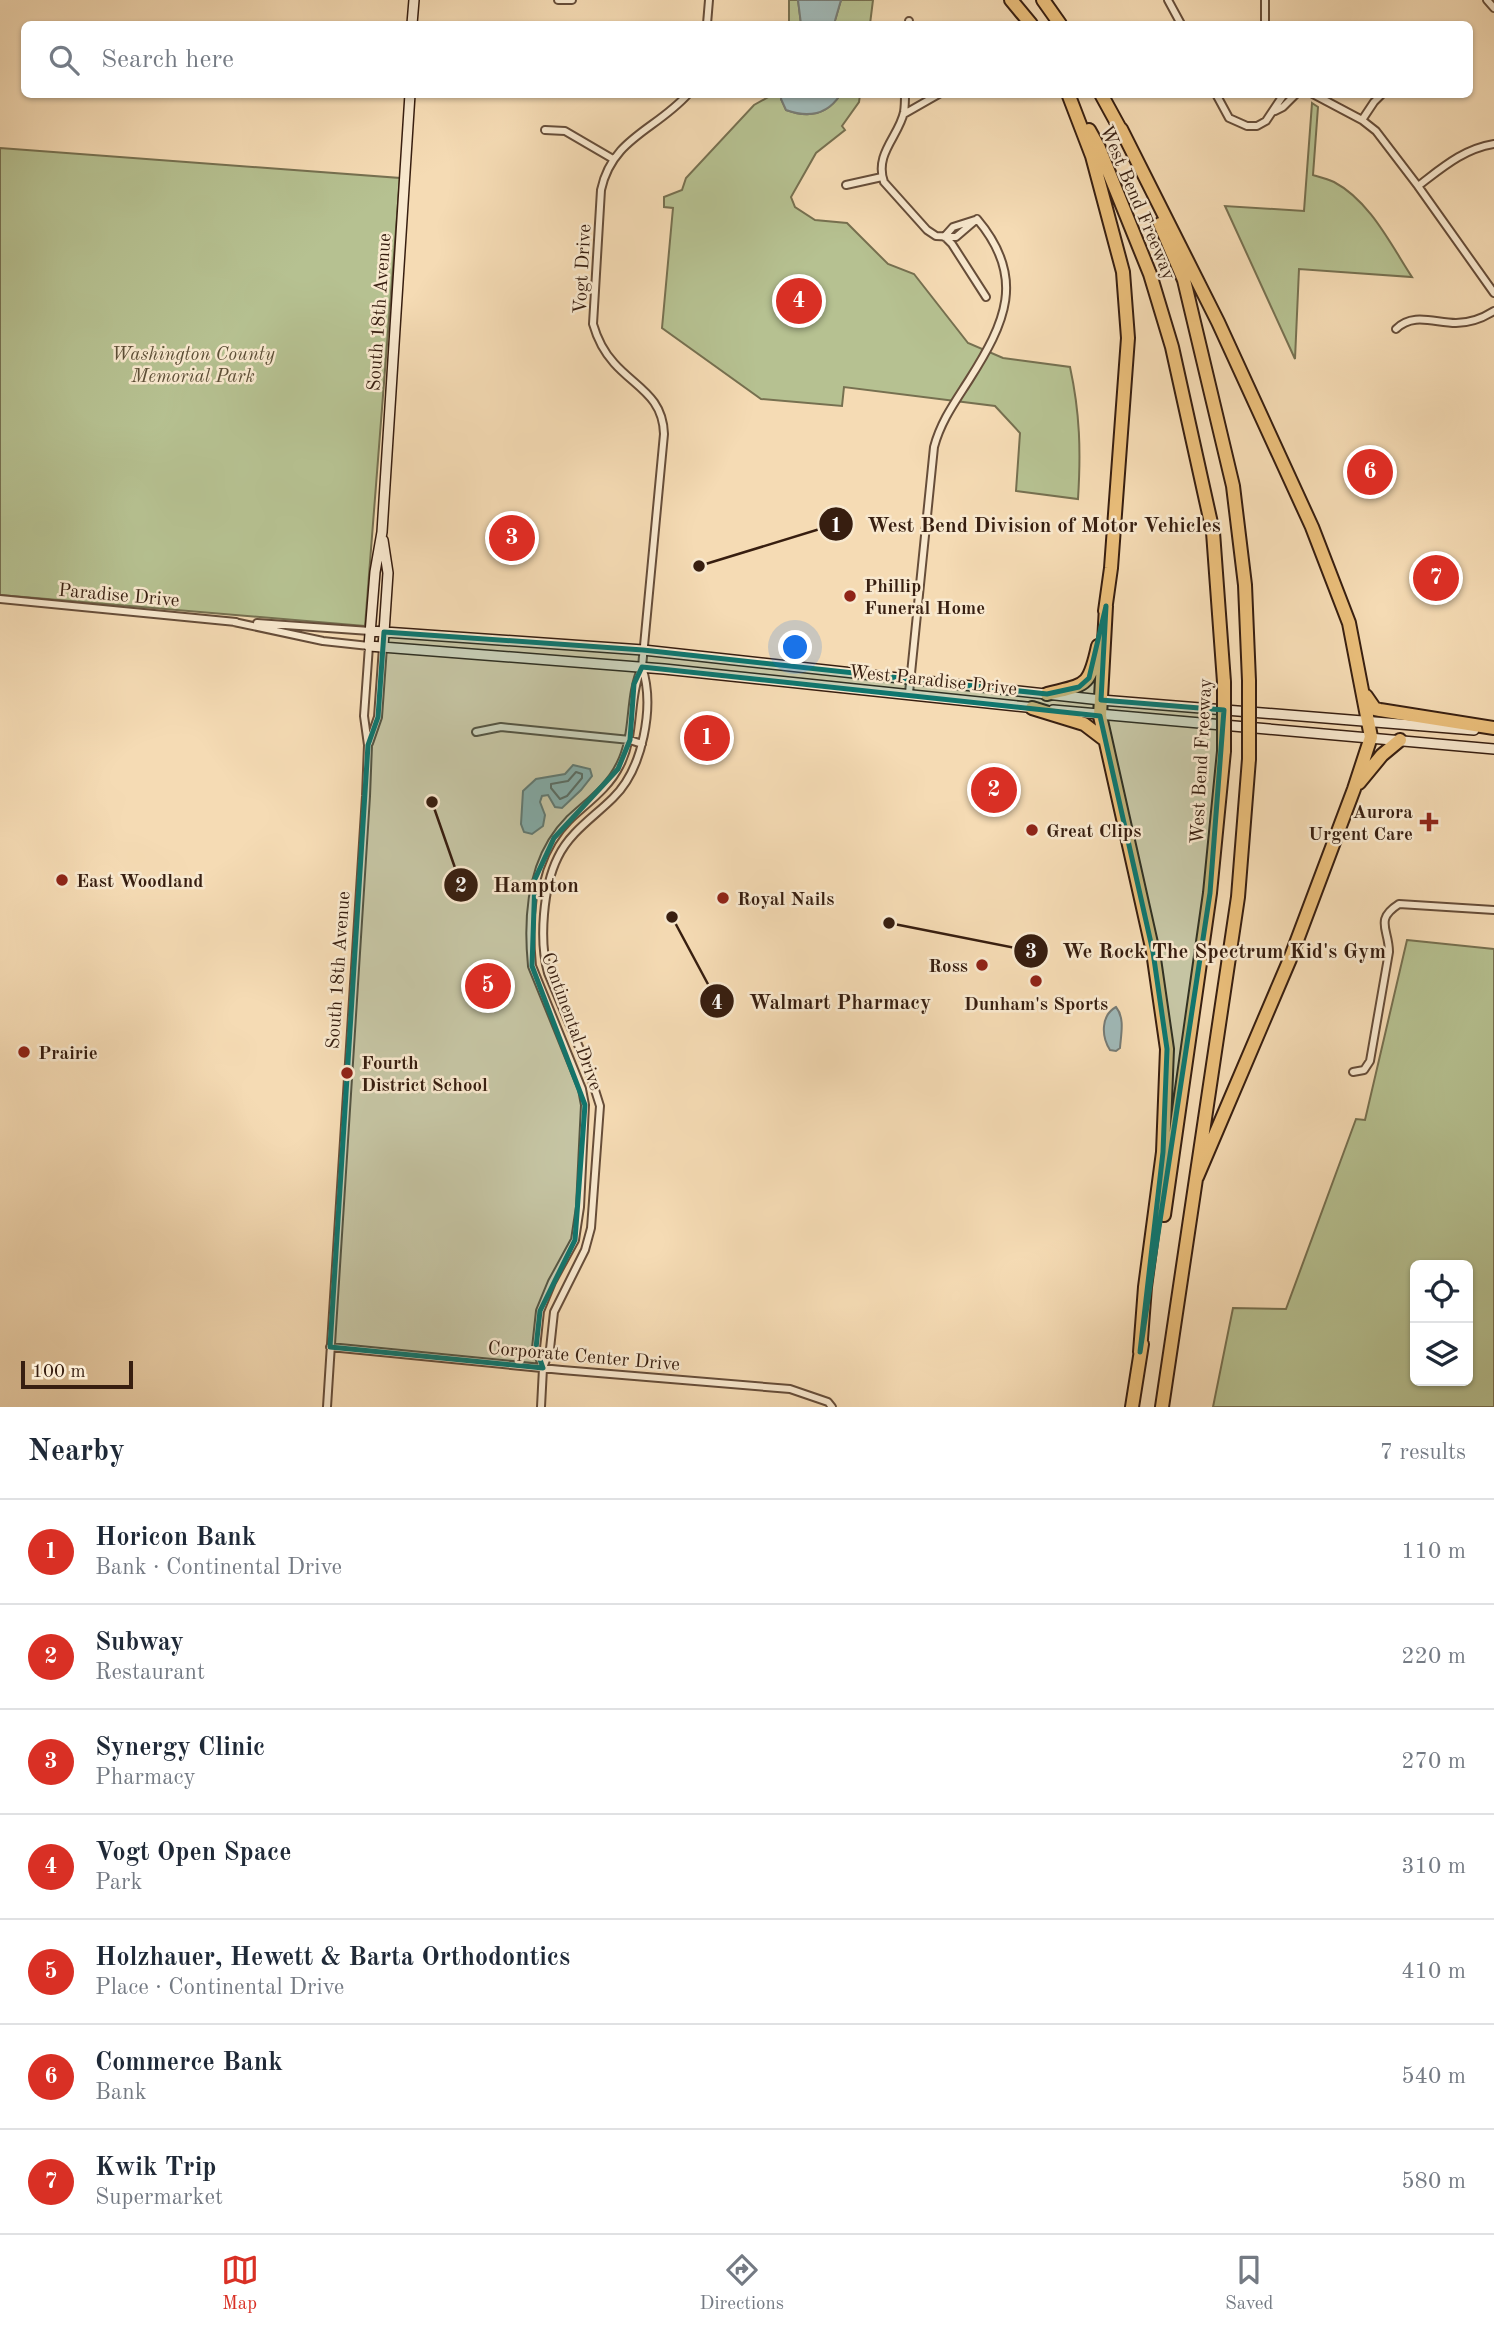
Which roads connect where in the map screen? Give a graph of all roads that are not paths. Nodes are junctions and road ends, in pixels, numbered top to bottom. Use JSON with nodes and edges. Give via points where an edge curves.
{"nodes":[{"id":1,"x":414,"y":0,"type":"edge"},
{"id":2,"x":558,"y":0,"type":"edge"},
{"id":3,"x":572,"y":0,"type":"edge"},
{"id":4,"x":709,"y":0,"type":"edge"},
{"id":5,"x":1012,"y":0,"type":"edge"},
{"id":6,"x":1044,"y":0,"type":"edge"},
{"id":7,"x":1178,"y":0,"type":"edge"},
{"id":8,"x":1265,"y":0,"type":"edge"},
{"id":9,"x":1487,"y":0,"type":"edge"},
{"id":10,"x":1169,"y":2,"type":"edge"},
{"id":11,"x":1494,"y":8,"type":"edge"},
{"id":12,"x":412,"y":21,"type":"edge"},
{"id":13,"x":708,"y":21,"type":"edge"},
{"id":14,"x":1029,"y":21,"type":"edge"},
{"id":15,"x":1058,"y":21,"type":"edge"},
{"id":16,"x":1179,"y":21,"type":"edge"},
{"id":17,"x":1265,"y":21,"type":"edge"},
{"id":18,"x":410,"y":98,"type":"edge"},
{"id":19,"x":684,"y":98,"type":"edge"},
{"id":20,"x":905,"y":98,"type":"edge"},
{"id":21,"x":932,"y":98,"type":"edge"},
{"id":22,"x":1070,"y":98,"type":"edge"},
{"id":23,"x":1071,"y":98,"type":"edge"},
{"id":24,"x":1103,"y":98,"type":"edge"},
{"id":25,"x":1218,"y":98,"type":"edge"},
{"id":26,"x":1280,"y":98,"type":"edge"},
{"id":27,"x":1292,"y":98,"type":"edge"},
{"id":28,"x":1321,"y":98,"type":"edge"},
{"id":29,"x":1378,"y":98,"type":"edge"},
{"id":30,"x":1275,"y":111,"type":"junction"},
{"id":31,"x":904,"y":114,"type":"junction"},
{"id":32,"x":1362,"y":120,"type":"junction"},
{"id":33,"x":1121,"y":129,"type":"junction"},
{"id":34,"x":545,"y":130,"type":"dead end"},
{"id":35,"x":1494,"y":145,"type":"edge"},
{"id":36,"x":613,"y":159,"type":"junction"},
{"id":37,"x":882,"y":177,"type":"junction"},
{"id":38,"x":846,"y":185,"type":"dead end"},
{"id":39,"x":1418,"y":186,"type":"junction"},
{"id":40,"x":944,"y":237,"type":"junction"},
{"id":41,"x":1494,"y":293,"type":"edge"},
{"id":42,"x":986,"y":297,"type":"dead end"},
{"id":43,"x":1494,"y":311,"type":"edge"},
{"id":44,"x":1396,"y":329,"type":"dead end"},
{"id":45,"x":382,"y":532,"type":"junction"},
{"id":46,"x":0,"y":599,"type":"edge"},
{"id":47,"x":1106,"y":606,"type":"junction"},
{"id":48,"x":234,"y":622,"type":"junction"},
{"id":49,"x":370,"y":631,"type":"junction"},
{"id":50,"x":384,"y":632,"type":"junction"},
{"id":51,"x":369,"y":646,"type":"junction"},
{"id":52,"x":383,"y":647,"type":"junction"},
{"id":53,"x":643,"y":650,"type":"junction"},
{"id":54,"x":642,"y":667,"type":"junction"},
{"id":55,"x":911,"y":679,"type":"junction"},
{"id":56,"x":1362,"y":691,"type":"junction"},
{"id":57,"x":909,"y":693,"type":"junction"},
{"id":58,"x":1047,"y":694,"type":"junction"},
{"id":59,"x":1101,"y":700,"type":"junction"},
{"id":60,"x":1032,"y":708,"type":"junction"},
{"id":61,"x":1100,"y":716,"type":"junction"},
{"id":62,"x":1368,"y":722,"type":"junction"},
{"id":63,"x":1494,"y":730,"type":"edge"},
{"id":64,"x":476,"y":732,"type":"dead end"},
{"id":65,"x":1371,"y":737,"type":"junction"},
{"id":66,"x":630,"y":740,"type":"junction"},
{"id":67,"x":1105,"y":740,"type":"junction"},
{"id":68,"x":1400,"y":740,"type":"junction"},
{"id":69,"x":642,"y":744,"type":"junction"},
{"id":70,"x":368,"y":745,"type":"junction"},
{"id":71,"x":1494,"y":749,"type":"edge"},
{"id":72,"x":1354,"y":789,"type":"junction"},
{"id":73,"x":1494,"y":910,"type":"edge"},
{"id":74,"x":1353,"y":1072,"type":"dead end"},
{"id":75,"x":1197,"y":1177,"type":"junction"},
{"id":76,"x":330,"y":1347,"type":"junction"},
{"id":77,"x":1140,"y":1352,"type":"junction"},
{"id":78,"x":543,"y":1368,"type":"junction"},
{"id":79,"x":327,"y":1407,"type":"edge"},
{"id":80,"x":541,"y":1407,"type":"edge"},
{"id":81,"x":832,"y":1407,"type":"edge"},
{"id":82,"x":1132,"y":1407,"type":"edge"},
{"id":83,"x":1162,"y":1407,"type":"edge"}],
"edges":[{"from":1,"to":12,"type":"street"},
{"from":2,"to":3,"type":"street"},
{"from":4,"to":13,"type":"street"},
{"from":5,"to":14,"type":"highway"},
{"from":6,"to":15,"type":"highway"},
{"from":7,"to":10,"type":"street"},
{"from":8,"to":17,"type":"street"},
{"from":9,"to":11,"type":"street"},
{"from":10,"to":16,"type":"street"},
{"from":18,"to":45,"type":"street","name":"South 18th Avenue"},
{"from":19,"to":36,"type":"street","name":"Vogt Drive","via":[[624,144]]},
{"from":20,"to":31,"type":"street"},
{"from":21,"to":31,"type":"street"},
{"from":22,"to":47,"type":"highway","via":[[1092,156],[1120,259],[1128,338]]},
{"from":23,"to":77,"type":"highway","name":"West Bend Freeway","bridge":true,"via":[[1099,148],[1150,274],[1172,347],[1213,532],[1224,682],[1216,846]]},
{"from":24,"to":33,"type":"highway","name":"West Bend Freeway"},
{"from":25,"to":30,"type":"street","via":[[1229,118],[1247,126],[1266,121]]},
{"from":26,"to":30,"type":"street"},
{"from":27,"to":30,"type":"street"},
{"from":28,"to":32,"type":"street"},
{"from":29,"to":32,"type":"street"},
{"from":31,"to":37,"type":"street","via":[[888,142]]},
{"from":32,"to":39,"type":"street","via":[[1376,131]]},
{"from":33,"to":56,"type":"highway","via":[[1218,322],[1312,527],[1349,623]]},
{"from":33,"to":75,"type":"highway","name":"West Bend Freeway","bridge":true,"via":[[1184,280],[1230,473],[1245,585],[1249,759],[1238,897]]},
{"from":34,"to":36,"type":"street","via":[[565,131]]},
{"from":35,"to":39,"type":"street","via":[[1454,159]]},
{"from":36,"to":53,"type":"street","name":"Vogt Drive","via":[[601,190],[593,324],[615,365],[653,399],[664,428]]},
{"from":37,"to":38,"type":"street"},
{"from":37,"to":40,"type":"street","via":[[927,230]]},
{"from":39,"to":41,"type":"street"},
{"from":40,"to":42,"type":"street"},
{"from":40,"to":55,"type":"street","via":[[953,226],[977,219],[1001,259],[1006,304],[988,347],[939,427]]},
{"from":43,"to":44,"type":"street","via":[[1459,323],[1411,320]]},
{"from":45,"to":49,"type":"street","name":"South 18th Avenue"},
{"from":45,"to":50,"type":"street","name":"South 18th Avenue","via":[[387,573]]},
{"from":46,"to":48,"type":"street","name":"Paradise Drive"},
{"from":47,"to":58,"type":"highway","via":[[1089,678],[1079,687]]},
{"from":47,"to":59,"type":"highway"},
{"from":48,"to":49,"type":"street","name":"Paradise Drive"},
{"from":48,"to":51,"type":"street","name":"Paradise Drive"},
{"from":49,"to":50,"type":"street","name":"West Paradise Drive"},
{"from":49,"to":51,"type":"street","name":"South 18th Avenue"},
{"from":50,"to":52,"type":"street","name":"South 18th Avenue"},
{"from":50,"to":53,"type":"street","name":"West Paradise Drive"},
{"from":51,"to":52,"type":"street","name":"West Paradise Drive"},
{"from":51,"to":70,"type":"street","name":"South 18th Avenue","via":[[364,716]]},
{"from":52,"to":54,"type":"street","name":"West Paradise Drive"},
{"from":52,"to":70,"type":"street","name":"South 18th Avenue","via":[[378,717]]},
{"from":53,"to":54,"type":"street","name":"Vogt Drive"},
{"from":53,"to":55,"type":"street","name":"West Paradise Drive"},
{"from":54,"to":57,"type":"street","name":"West Paradise Drive"},
{"from":54,"to":66,"type":"street","name":"Continental Drive","via":[[634,684]]},
{"from":54,"to":69,"type":"street","name":"Continental Drive","via":[[648,685]]},
{"from":55,"to":57,"type":"street"},
{"from":55,"to":58,"type":"street","name":"West Paradise Drive"},
{"from":56,"to":62,"type":"highway"},
{"from":56,"to":63,"type":"highway","via":[[1380,710]]},
{"from":57,"to":60,"type":"street","name":"West Paradise Drive"},
{"from":58,"to":59,"type":"street","name":"West Paradise Drive"},
{"from":59,"to":61,"type":"highway"},
{"from":59,"to":62,"type":"street","name":"West Paradise Drive"},
{"from":60,"to":61,"type":"street","name":"West Paradise Drive"},
{"from":60,"to":67,"type":"highway","via":[[1084,724]]},
{"from":61,"to":65,"type":"street","name":"West Paradise Drive"},
{"from":61,"to":67,"type":"highway"},
{"from":62,"to":63,"type":"street","name":"West Paradise Drive"},
{"from":62,"to":65,"type":"highway"},
{"from":64,"to":66,"type":"street","via":[[501,727]]},
{"from":65,"to":68,"type":"street","name":"West Paradise Drive"},
{"from":65,"to":72,"type":"highway"},
{"from":66,"to":69,"type":"street"},
{"from":66,"to":78,"type":"street","name":"Continental Drive","via":[[604,789],[554,838],[535,879],[532,966],[586,1105],[575,1240],[540,1311],[536,1348]]},
{"from":67,"to":77,"type":"highway","via":[[1153,951],[1167,1049],[1167,1108]]},
{"from":68,"to":71,"type":"street","name":"West Paradise Drive"},
{"from":68,"to":72,"type":"highway"},
{"from":69,"to":78,"type":"street","name":"Continental Drive","via":[[626,782],[574,833],[558,855],[549,880],[544,959],[600,1106],[592,1228],[554,1312]]},
{"from":70,"to":76,"type":"street","name":"South 18th Avenue"},
{"from":72,"to":75,"type":"highway","via":[[1290,959]]},
{"from":73,"to":74,"type":"street","via":[[1399,904],[1388,911],[1384,931],[1389,952],[1370,1061],[1364,1070]]},
{"from":75,"to":83,"type":"highway","name":"West Bend Freeway"},
{"from":76,"to":78,"type":"street","name":"Corporate Center Drive"},
{"from":76,"to":79,"type":"street","name":"South 18th Avenue"},
{"from":77,"to":82,"type":"highway","name":"West Bend Freeway"},
{"from":78,"to":80,"type":"street","name":"Continental Drive"},
{"from":78,"to":81,"type":"street","name":"Corporate Center Drive","via":[[790,1389]]}]}
